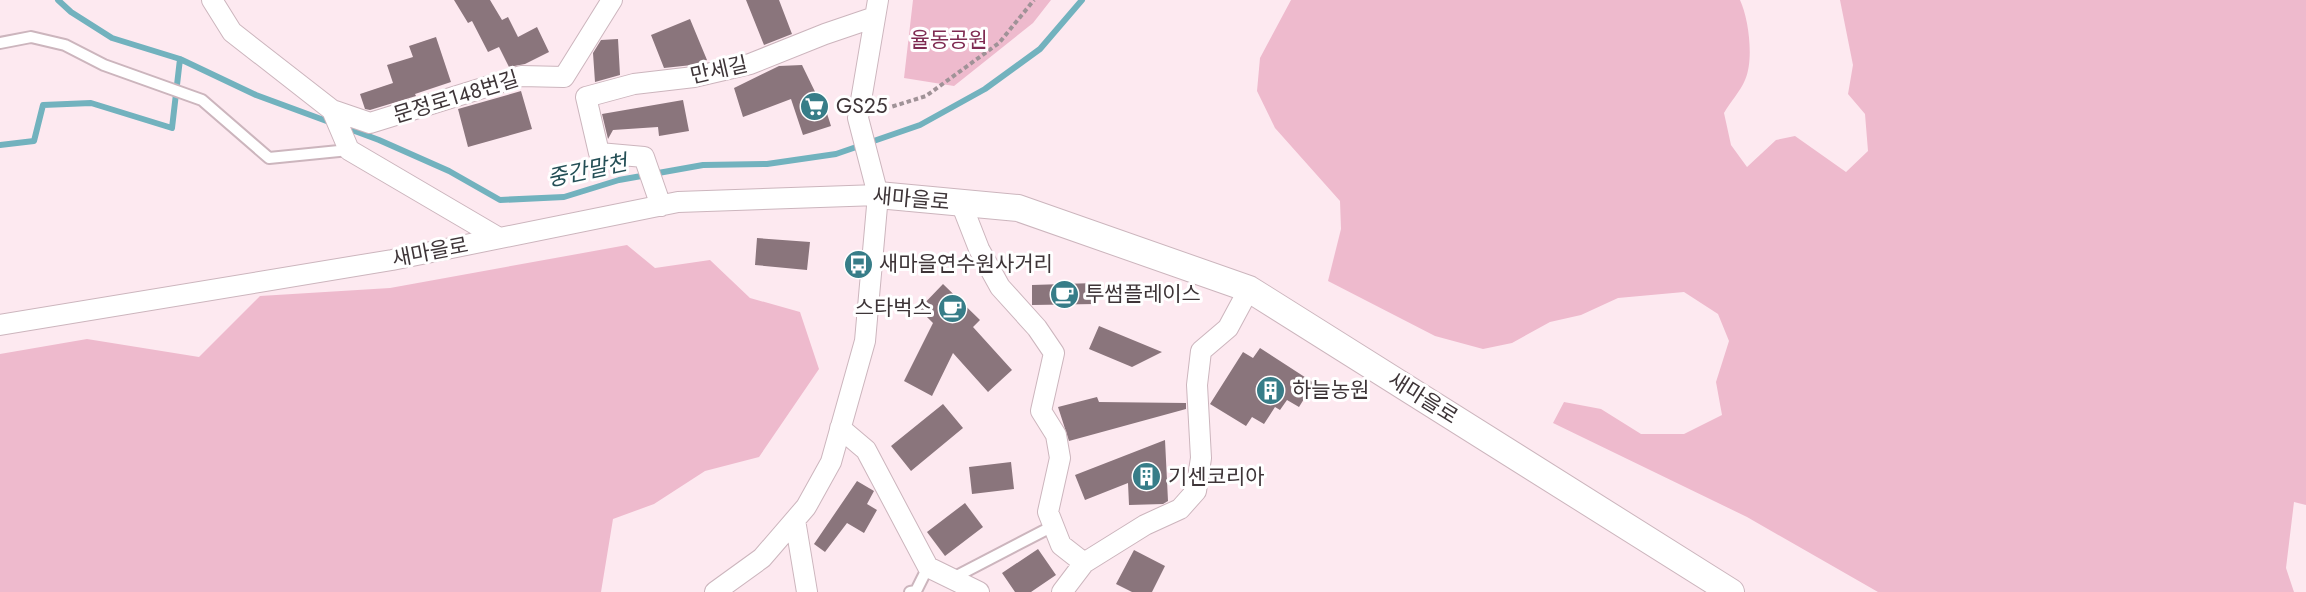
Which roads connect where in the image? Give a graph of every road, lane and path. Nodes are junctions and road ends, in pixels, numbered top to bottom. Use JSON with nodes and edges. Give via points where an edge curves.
{"nodes":[{"id":1,"x":212,"y":0,"type":"edge"},
{"id":2,"x":612,"y":0,"type":"edge"},
{"id":3,"x":1034,"y":0,"type":"edge"},
{"id":4,"x":877,"y":9,"type":"edge"},
{"id":5,"x":0,"y":43,"type":"edge"},
{"id":6,"x":564,"y":77,"type":"junction"},
{"id":7,"x":586,"y":97,"type":"junction"},
{"id":8,"x":332,"y":110,"type":"junction"},
{"id":9,"x":858,"y":122,"type":"junction"},
{"id":10,"x":349,"y":150,"type":"junction"},
{"id":11,"x":878,"y":195,"type":"junction"},
{"id":12,"x":658,"y":197,"type":"junction"},
{"id":13,"x":961,"y":203,"type":"junction"},
{"id":14,"x":499,"y":238,"type":"junction"},
{"id":15,"x":1249,"y":289,"type":"junction"},
{"id":16,"x":0,"y":325,"type":"edge"},
{"id":17,"x":840,"y":428,"type":"junction"},
{"id":18,"x":795,"y":520,"type":"junction"},
{"id":19,"x":1053,"y":526,"type":"junction"},
{"id":20,"x":1084,"y":563,"type":"junction"},
{"id":21,"x":928,"y":567,"type":"junction"},
{"id":22,"x":951,"y":579,"type":"junction"},
{"id":23,"x":715,"y":592,"type":"edge"},
{"id":24,"x":807,"y":592,"type":"edge"},
{"id":25,"x":910,"y":592,"type":"edge"},
{"id":26,"x":979,"y":592,"type":"edge"},
{"id":27,"x":1062,"y":592,"type":"edge"},
{"id":28,"x":1731,"y":592,"type":"edge"}],
"edges":[{"from":1,"to":8,"type":"street","via":[[232,32]]},
{"from":2,"to":6,"type":"street"},
{"from":3,"to":9,"type":"path","via":[[999,43],[926,96]]},
{"from":4,"to":7,"type":"street","name":"만세길","via":[[750,64],[694,77],[634,84]]},
{"from":4,"to":9,"type":"street"},
{"from":5,"to":10,"type":"lane","via":[[31,37],[65,45],[104,65],[202,100],[269,158]]},
{"from":6,"to":7,"type":"street"},
{"from":6,"to":8,"type":"street","name":"문정로148번길","via":[[520,76],[370,123]]},
{"from":7,"to":12,"type":"street","via":[[599,153],[644,157]]},
{"from":8,"to":10,"type":"street"},
{"from":9,"to":11,"type":"street"},
{"from":10,"to":14,"type":"street"},
{"from":11,"to":12,"type":"street","name":"새마을로","via":[[678,202]]},
{"from":11,"to":13,"type":"street","name":"새마을로"},
{"from":11,"to":17,"type":"street","via":[[865,341]]},
{"from":12,"to":14,"type":"street","name":"새마을로"},
{"from":13,"to":15,"type":"street","name":"새마을로","via":[[1018,208]]},
{"from":13,"to":19,"type":"street","via":[[979,249],[1000,287],[1054,353],[1041,411],[1056,435],[1060,458],[1048,512]]},
{"from":14,"to":16,"type":"street","name":"새마을로","via":[[392,260]]},
{"from":15,"to":20,"type":"street","via":[[1228,328],[1201,351],[1197,385],[1201,458],[1196,491],[1180,509],[1145,525]]},
{"from":15,"to":28,"type":"street","name":"새마을로"},
{"from":17,"to":18,"type":"street","via":[[831,462]]},
{"from":17,"to":21,"type":"street","via":[[866,450]]},
{"from":18,"to":23,"type":"street","via":[[762,558]]},
{"from":18,"to":24,"type":"street"},
{"from":19,"to":20,"type":"street","via":[[1061,545]]},
{"from":19,"to":22,"type":"lane"},
{"from":20,"to":27,"type":"street"},
{"from":21,"to":22,"type":"street"},
{"from":21,"to":25,"type":"lane","via":[[916,591]]},
{"from":22,"to":26,"type":"street"}]}
